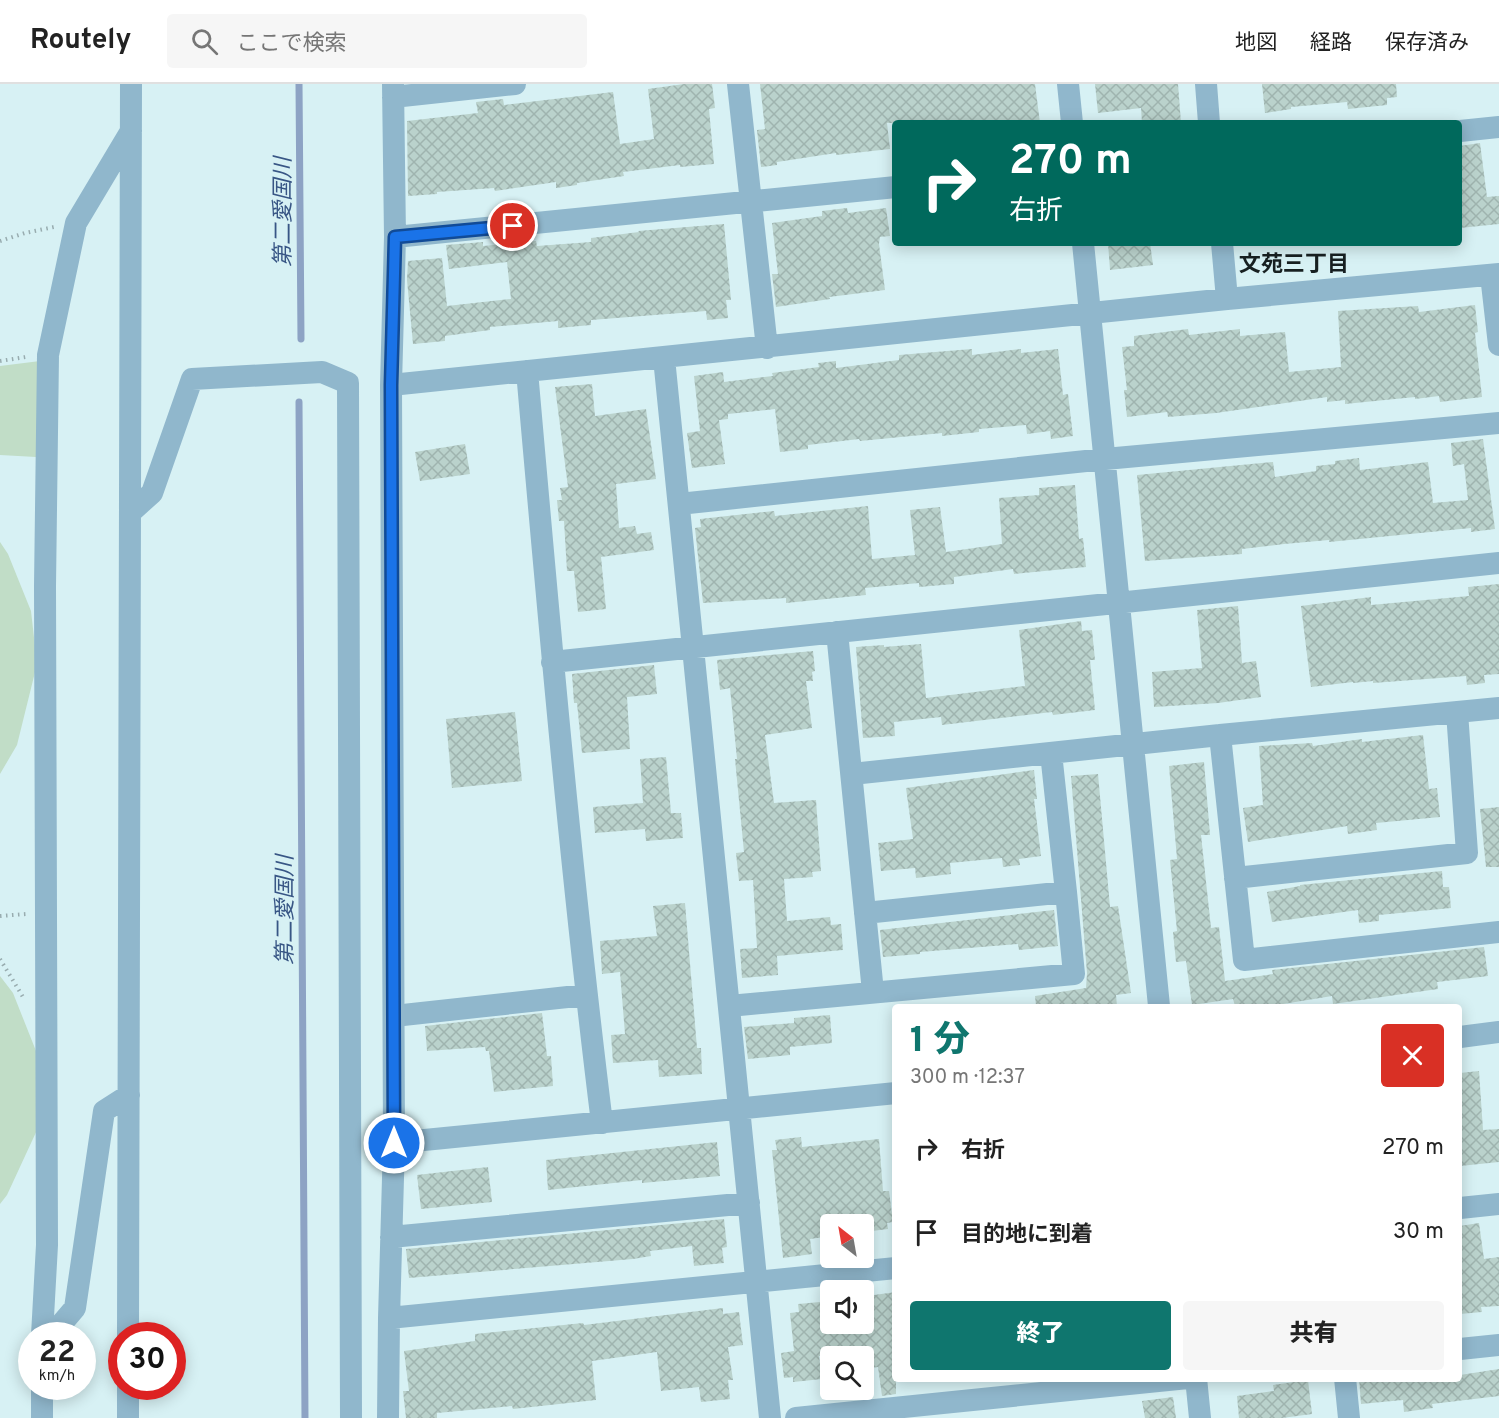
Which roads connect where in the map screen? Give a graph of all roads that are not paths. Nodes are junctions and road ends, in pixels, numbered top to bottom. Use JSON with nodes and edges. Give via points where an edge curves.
{"nodes":[{"id":1,"x":131,"y":84,"type":"edge"},
{"id":2,"x":514,"y":84,"type":"edge"},
{"id":3,"x":738,"y":84,"type":"edge"},
{"id":4,"x":1068,"y":84,"type":"edge"},
{"id":5,"x":1206,"y":84,"type":"edge"},
{"id":6,"x":393,"y":90,"type":"edge"},
{"id":7,"x":1072,"y":120,"type":"edge"},
{"id":8,"x":1209,"y":120,"type":"edge"},
{"id":9,"x":1499,"y":127,"type":"edge"},
{"id":10,"x":132,"y":129,"type":"junction"},
{"id":11,"x":1462,"y":131,"type":"edge"},
{"id":12,"x":892,"y":187,"type":"edge"},
{"id":13,"x":751,"y":203,"type":"junction"},
{"id":14,"x":395,"y":237,"type":"junction"},
{"id":15,"x":1083,"y":246,"type":"edge"},
{"id":16,"x":1221,"y":246,"type":"edge"},
{"id":17,"x":1495,"y":274,"type":"edge"},
{"id":18,"x":1227,"y":299,"type":"junction"},
{"id":19,"x":1089,"y":315,"type":"junction"},
{"id":20,"x":1499,"y":345,"type":"edge"},
{"id":21,"x":767,"y":348,"type":"junction"},
{"id":22,"x":664,"y":358,"type":"junction"},
{"id":23,"x":527,"y":371,"type":"junction"},
{"id":24,"x":391,"y":385,"type":"junction"},
{"id":25,"x":1499,"y":423,"type":"edge"},
{"id":26,"x":1105,"y":459,"type":"junction"},
{"id":27,"x":679,"y":504,"type":"junction"},
{"id":28,"x":132,"y":511,"type":"junction"},
{"id":29,"x":1499,"y":563,"type":"edge"},
{"id":30,"x":1119,"y":603,"type":"junction"},
{"id":31,"x":837,"y":632,"type":"junction"},
{"id":32,"x":693,"y":646,"type":"junction"},
{"id":33,"x":552,"y":662,"type":"junction"},
{"id":34,"x":1499,"y":708,"type":"edge"},
{"id":35,"x":1457,"y":712,"type":"junction"},
{"id":36,"x":1220,"y":735,"type":"junction"},
{"id":37,"x":1134,"y":744,"type":"junction"},
{"id":38,"x":1051,"y":753,"type":"junction"},
{"id":39,"x":852,"y":774,"type":"junction"},
{"id":40,"x":1235,"y":878,"type":"junction"},
{"id":41,"x":1066,"y":892,"type":"junction"},
{"id":42,"x":865,"y":913,"type":"junction"},
{"id":43,"x":1499,"y":932,"type":"edge"},
{"id":44,"x":873,"y":992,"type":"junction"},
{"id":45,"x":586,"y":995,"type":"junction"},
{"id":46,"x":1159,"y":1004,"type":"edge"},
{"id":47,"x":729,"y":1006,"type":"junction"},
{"id":48,"x":394,"y":1016,"type":"junction"},
{"id":49,"x":1499,"y":1032,"type":"edge"},
{"id":50,"x":1462,"y":1036,"type":"edge"},
{"id":51,"x":892,"y":1093,"type":"edge"},
{"id":52,"x":129,"y":1095,"type":"junction"},
{"id":53,"x":739,"y":1108,"type":"junction"},
{"id":54,"x":602,"y":1123,"type":"junction"},
{"id":55,"x":394,"y":1143,"type":"junction"},
{"id":56,"x":749,"y":1203,"type":"junction"},
{"id":57,"x":1499,"y":1204,"type":"edge"},
{"id":58,"x":1462,"y":1208,"type":"edge"},
{"id":59,"x":391,"y":1238,"type":"junction"},
{"id":60,"x":892,"y":1268,"type":"edge"},
{"id":61,"x":757,"y":1282,"type":"junction"},
{"id":62,"x":388,"y":1318,"type":"junction"},
{"id":63,"x":43,"y":1322,"type":"edge"},
{"id":64,"x":63,"y":1322,"type":"edge"},
{"id":65,"x":128,"y":1322,"type":"edge"},
{"id":66,"x":1499,"y":1345,"type":"edge"},
{"id":67,"x":1462,"y":1349,"type":"edge"},
{"id":68,"x":1149,"y":1382,"type":"edge"},
{"id":69,"x":1196,"y":1382,"type":"edge"},
{"id":70,"x":1345,"y":1382,"type":"edge"},
{"id":71,"x":42,"y":1400,"type":"edge"},
{"id":72,"x":128,"y":1400,"type":"edge"},
{"id":73,"x":42,"y":1418,"type":"edge"},
{"id":74,"x":128,"y":1418,"type":"edge"},
{"id":75,"x":351,"y":1418,"type":"edge"},
{"id":76,"x":388,"y":1418,"type":"edge"},
{"id":77,"x":770,"y":1418,"type":"edge"},
{"id":78,"x":796,"y":1418,"type":"edge"},
{"id":79,"x":1200,"y":1418,"type":"edge"},
{"id":80,"x":1349,"y":1418,"type":"edge"}],
"edges":[{"from":1,"to":10,"type":"street"},
{"from":2,"to":6,"type":"street"},
{"from":3,"to":13,"type":"street"},
{"from":4,"to":7,"type":"street"},
{"from":5,"to":8,"type":"street"},
{"from":6,"to":14,"type":"street"},
{"from":9,"to":11,"type":"street"},
{"from":10,"to":28,"type":"street"},
{"from":10,"to":63,"type":"street","via":[[75,223],[48,355],[47,1245]]},
{"from":12,"to":13,"type":"street"},
{"from":13,"to":14,"type":"street"},
{"from":13,"to":21,"type":"street"},
{"from":14,"to":24,"type":"street"},
{"from":15,"to":19,"type":"street"},
{"from":16,"to":18,"type":"street"},
{"from":17,"to":18,"type":"street"},
{"from":17,"to":20,"type":"street"},
{"from":18,"to":19,"type":"street"},
{"from":19,"to":21,"type":"street"},
{"from":19,"to":26,"type":"street"},
{"from":21,"to":22,"type":"street"},
{"from":22,"to":23,"type":"street"},
{"from":22,"to":27,"type":"street"},
{"from":23,"to":24,"type":"street"},
{"from":23,"to":33,"type":"street"},
{"from":24,"to":48,"type":"street"},
{"from":25,"to":26,"type":"street"},
{"from":26,"to":27,"type":"street"},
{"from":26,"to":30,"type":"street"},
{"from":27,"to":32,"type":"street"},
{"from":28,"to":52,"type":"street"},
{"from":28,"to":75,"type":"street","via":[[152,493],[192,379],[322,372],[348,383]]},
{"from":29,"to":30,"type":"street"},
{"from":30,"to":31,"type":"street"},
{"from":30,"to":37,"type":"street"},
{"from":31,"to":32,"type":"street"},
{"from":31,"to":39,"type":"street"},
{"from":32,"to":33,"type":"street"},
{"from":32,"to":47,"type":"street"},
{"from":33,"to":45,"type":"street"},
{"from":34,"to":35,"type":"street"},
{"from":35,"to":36,"type":"street"},
{"from":35,"to":40,"type":"street","via":[[1467,853]]},
{"from":36,"to":37,"type":"street"},
{"from":36,"to":40,"type":"street"},
{"from":37,"to":38,"type":"street"},
{"from":37,"to":46,"type":"street"},
{"from":38,"to":39,"type":"street"},
{"from":38,"to":41,"type":"street"},
{"from":39,"to":42,"type":"street"},
{"from":40,"to":43,"type":"street","via":[[1244,960]]},
{"from":41,"to":42,"type":"street"},
{"from":41,"to":44,"type":"street","via":[[1074,974]]},
{"from":42,"to":44,"type":"street"},
{"from":44,"to":47,"type":"street"},
{"from":45,"to":48,"type":"street"},
{"from":45,"to":54,"type":"street"},
{"from":47,"to":53,"type":"street"},
{"from":48,"to":55,"type":"street"},
{"from":49,"to":50,"type":"street"},
{"from":51,"to":53,"type":"street"},
{"from":52,"to":64,"type":"street","via":[[104,1111],[75,1308]]},
{"from":52,"to":65,"type":"street"},
{"from":53,"to":54,"type":"street"},
{"from":53,"to":56,"type":"street"},
{"from":54,"to":55,"type":"street"},
{"from":55,"to":59,"type":"street"},
{"from":56,"to":59,"type":"street"},
{"from":56,"to":61,"type":"street"},
{"from":57,"to":58,"type":"street"},
{"from":59,"to":62,"type":"street"},
{"from":60,"to":61,"type":"street"},
{"from":61,"to":62,"type":"street"},
{"from":61,"to":77,"type":"street"},
{"from":62,"to":76,"type":"street"},
{"from":66,"to":67,"type":"street"},
{"from":68,"to":78,"type":"street"},
{"from":69,"to":79,"type":"street"},
{"from":70,"to":80,"type":"street"},
{"from":71,"to":73,"type":"street"},
{"from":72,"to":74,"type":"street"}]}
